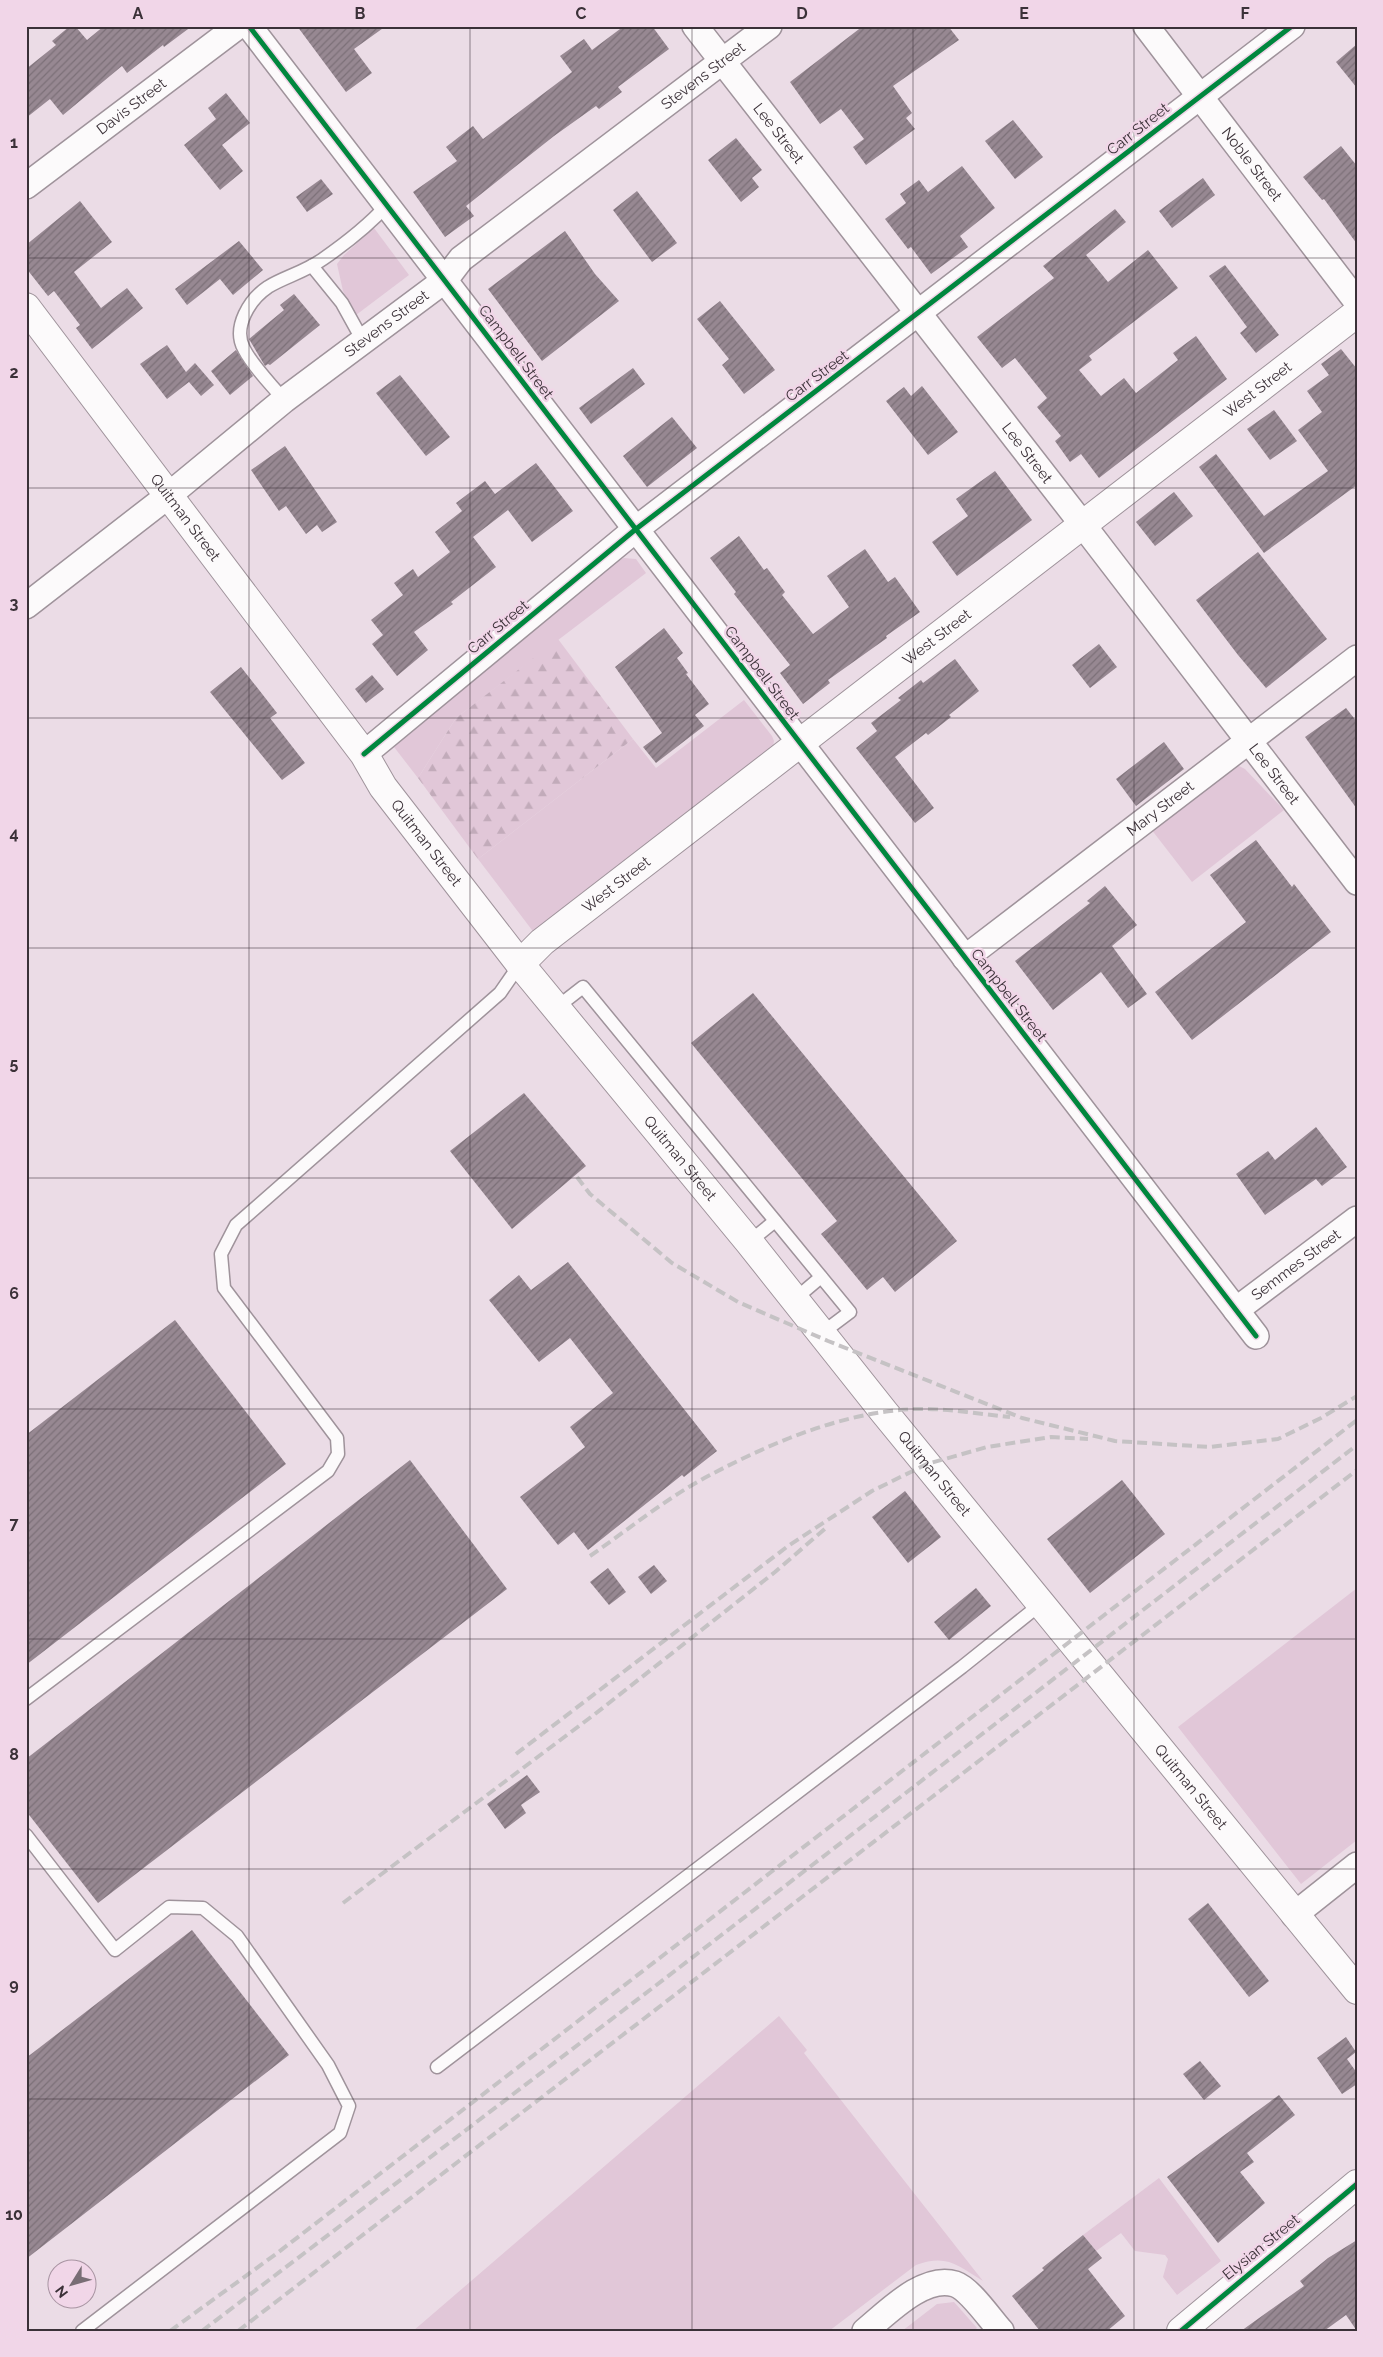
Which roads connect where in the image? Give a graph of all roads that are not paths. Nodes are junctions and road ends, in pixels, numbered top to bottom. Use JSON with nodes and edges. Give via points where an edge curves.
{"nodes":[{"id":1,"x":238,"y":26,"type":"edge"},
{"id":2,"x":249,"y":26,"type":"edge"},
{"id":3,"x":695,"y":26,"type":"edge"},
{"id":4,"x":769,"y":26,"type":"edge"},
{"id":5,"x":1146,"y":26,"type":"edge"},
{"id":6,"x":1292,"y":26,"type":"edge"},
{"id":7,"x":722,"y":61,"type":"junction"},
{"id":8,"x":1200,"y":97,"type":"junction"},
{"id":9,"x":26,"y":186,"type":"edge"},
{"id":10,"x":387,"y":206,"type":"junction"},
{"id":11,"x":312,"y":266,"type":"junction"},
{"id":12,"x":445,"y":280,"type":"junction"},
{"id":13,"x":1357,"y":302,"type":"edge"},
{"id":14,"x":26,"y":307,"type":"edge"},
{"id":15,"x":919,"y":313,"type":"junction"},
{"id":16,"x":1357,"y":313,"type":"edge"},
{"id":17,"x":363,"y":340,"type":"junction"},
{"id":18,"x":284,"y":400,"type":"junction"},
{"id":19,"x":169,"y":495,"type":"junction"},
{"id":20,"x":1083,"y":525,"type":"junction"},
{"id":21,"x":636,"y":529,"type":"junction"},
{"id":22,"x":26,"y":606,"type":"edge"},
{"id":23,"x":1357,"y":658,"type":"edge"},
{"id":24,"x":1249,"y":740,"type":"junction"},
{"id":25,"x":800,"y":743,"type":"junction"},
{"id":26,"x":364,"y":754,"type":"junction"},
{"id":27,"x":1357,"y":882,"type":"edge"},
{"id":28,"x":965,"y":958,"type":"junction"},
{"id":29,"x":520,"y":964,"type":"junction"},
{"id":30,"x":556,"y":1008,"type":"junction"},
{"id":31,"x":1357,"y":1219,"type":"edge"},
{"id":32,"x":775,"y":1221,"type":"junction"},
{"id":33,"x":749,"y":1242,"type":"junction"},
{"id":34,"x":821,"y":1277,"type":"junction"},
{"id":35,"x":795,"y":1299,"type":"junction"},
{"id":36,"x":1236,"y":1310,"type":"junction"},
{"id":37,"x":822,"y":1333,"type":"junction"},
{"id":38,"x":1256,"y":1336,"type":"dead end"},
{"id":39,"x":1042,"y":1603,"type":"junction"},
{"id":40,"x":26,"y":1699,"type":"edge"},
{"id":41,"x":26,"y":1835,"type":"edge"},
{"id":42,"x":1357,"y":1865,"type":"edge"},
{"id":43,"x":1294,"y":1915,"type":"junction"},
{"id":44,"x":1357,"y":1990,"type":"edge"},
{"id":45,"x":438,"y":2067,"type":"dead end"},
{"id":46,"x":1357,"y":2184,"type":"edge"},
{"id":47,"x":1189,"y":2328,"type":"edge"},
{"id":48,"x":82,"y":2331,"type":"edge"},
{"id":49,"x":865,"y":2331,"type":"edge"},
{"id":50,"x":1001,"y":2331,"type":"edge"}],
"edges":[{"from":1,"to":9,"type":"street","name":"Davis Street"},
{"from":2,"to":10,"type":"street","name":"Campbell Street"},
{"from":3,"to":7,"type":"street","name":"Lee Street"},
{"from":4,"to":7,"type":"street","name":"Stevens Street"},
{"from":5,"to":8,"type":"street","name":"Noble Street"},
{"from":6,"to":8,"type":"street","name":"Carr Street"},
{"from":7,"to":12,"type":"street","name":"Stevens Street","via":[[461,259]]},
{"from":7,"to":15,"type":"street","name":"Lee Street"},
{"from":8,"to":13,"type":"street","name":"Noble Street"},
{"from":8,"to":15,"type":"street","name":"Carr Street"},
{"from":10,"to":11,"type":"lane"},
{"from":10,"to":12,"type":"street","name":"Campbell Street"},
{"from":11,"to":17,"type":"lane","via":[[342,302]]},
{"from":11,"to":18,"type":"lane","via":[[268,287],[245,311],[240,332],[243,348]]},
{"from":12,"to":17,"type":"street","name":"Stevens Street"},
{"from":12,"to":21,"type":"street","name":"Campbell Street"},
{"from":14,"to":19,"type":"main road","name":"Quitman Street"},
{"from":15,"to":20,"type":"street","name":"Lee Street"},
{"from":15,"to":21,"type":"street","name":"Carr Street"},
{"from":16,"to":20,"type":"main road","name":"West Street"},
{"from":17,"to":18,"type":"street","name":"Stevens Street"},
{"from":18,"to":19,"type":"street","name":"Stevens Street"},
{"from":19,"to":22,"type":"street","name":"Stevens Street"},
{"from":19,"to":26,"type":"main road","name":"Quitman Street"},
{"from":20,"to":24,"type":"street","name":"Lee Street"},
{"from":20,"to":25,"type":"main road","name":"West Street"},
{"from":21,"to":25,"type":"street","name":"Campbell Street"},
{"from":21,"to":26,"type":"street","name":"Carr Street"},
{"from":23,"to":24,"type":"street","name":"Mary Street"},
{"from":24,"to":27,"type":"street","name":"Lee Street"},
{"from":24,"to":28,"type":"street","name":"Mary Street"},
{"from":25,"to":28,"type":"street","name":"Campbell Street"},
{"from":25,"to":29,"type":"main road","name":"West Street","via":[[542,942]]},
{"from":26,"to":29,"type":"main road","name":"Quitman Street","via":[[383,787]]},
{"from":28,"to":36,"type":"street","name":"Campbell Street"},
{"from":29,"to":30,"type":"main road","name":"Quitman Street"},
{"from":29,"to":40,"type":"lane","via":[[500,993],[236,1225],[221,1254],[224,1288],[337,1438],[338,1454],[328,1471]]},
{"from":30,"to":32,"type":"lane","via":[[583,987]]},
{"from":30,"to":33,"type":"main road","name":"Quitman Street"},
{"from":31,"to":36,"type":"street","name":"Semmes Street"},
{"from":32,"to":33,"type":"lane"},
{"from":32,"to":34,"type":"lane"},
{"from":33,"to":35,"type":"main road","name":"Quitman Street"},
{"from":34,"to":35,"type":"lane"},
{"from":34,"to":37,"type":"lane","via":[[850,1312]]},
{"from":35,"to":37,"type":"main road","name":"Quitman Street"},
{"from":36,"to":38,"type":"street","name":"Campbell Street"},
{"from":37,"to":39,"type":"main road","name":"Quitman Street"},
{"from":39,"to":43,"type":"main road","name":"Quitman Street"},
{"from":39,"to":45,"type":"lane","via":[[962,1668]]},
{"from":41,"to":48,"type":"lane","via":[[115,1950],[169,1907],[203,1908],[238,1936],[328,2065],[349,2106],[340,2133]]},
{"from":42,"to":43,"type":"street"},
{"from":43,"to":44,"type":"main road","name":"Quitman Street"},
{"from":46,"to":47,"type":"main road","name":"Elysian Street"},
{"from":49,"to":50,"type":"street","via":[[914,2292],[940,2283],[955,2284]]}]}
